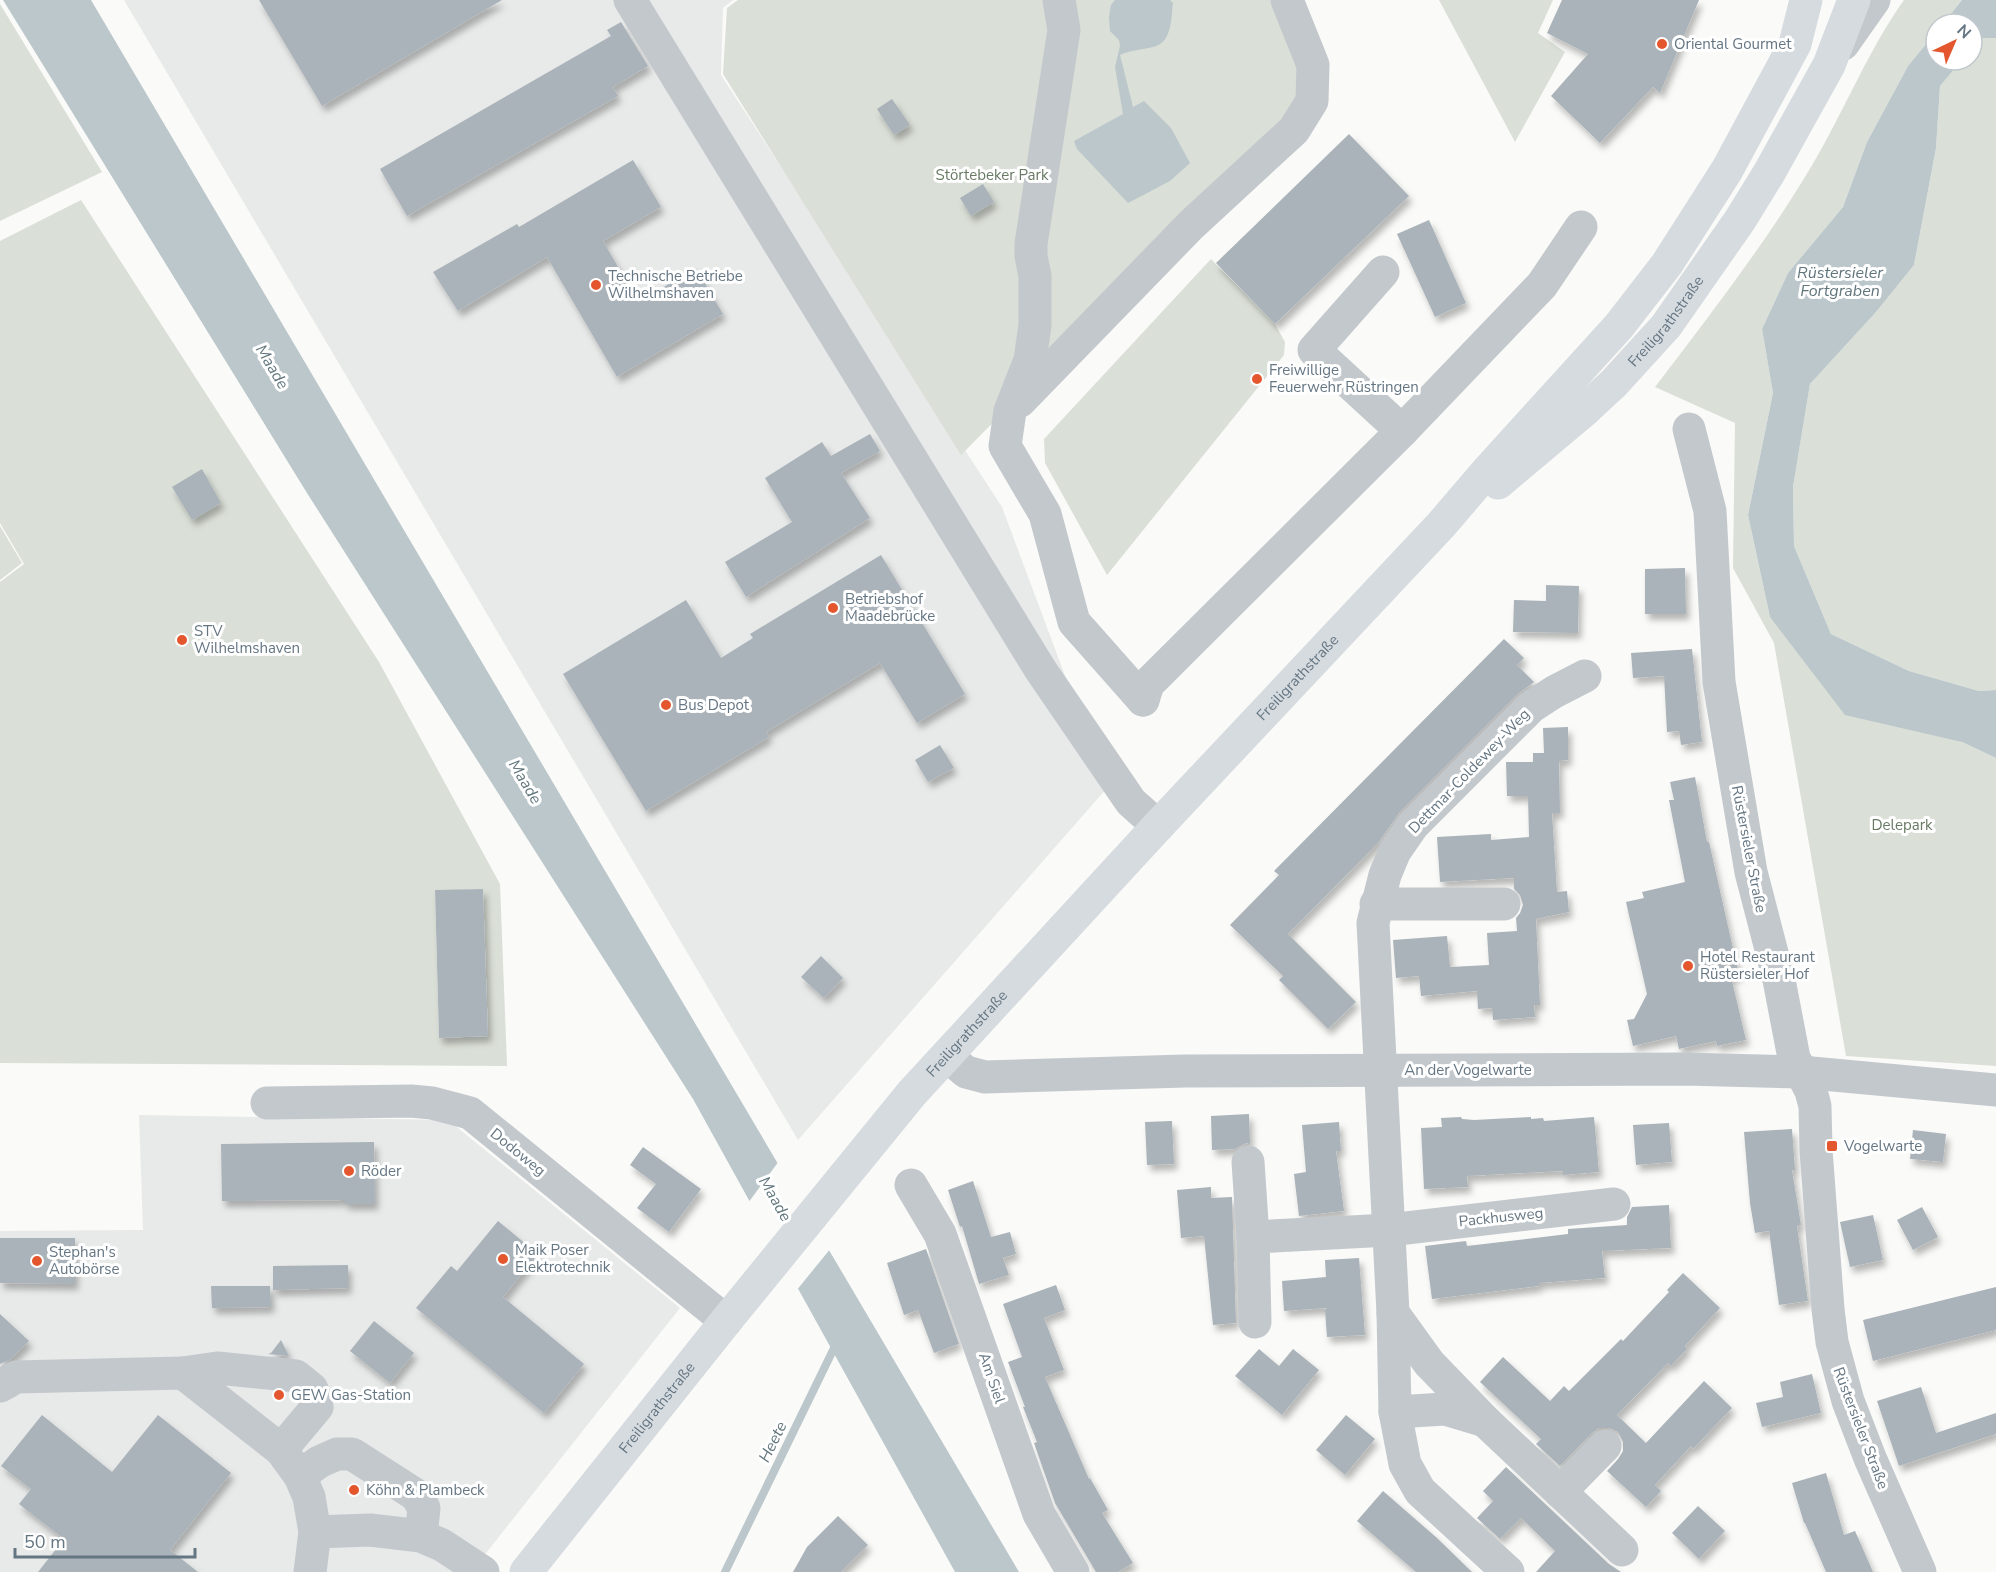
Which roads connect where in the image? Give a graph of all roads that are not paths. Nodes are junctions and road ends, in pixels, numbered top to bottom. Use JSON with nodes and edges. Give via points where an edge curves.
{"nodes":[{"id":1,"x":630,"y":0,"type":"edge"},
{"id":2,"x":1059,"y":0,"type":"edge"},
{"id":3,"x":1287,"y":0,"type":"edge"},
{"id":4,"x":1806,"y":0,"type":"edge"},
{"id":5,"x":1822,"y":0,"type":"edge"},
{"id":6,"x":1854,"y":0,"type":"edge"},
{"id":7,"x":1874,"y":0,"type":"edge"},
{"id":8,"x":1795,"y":44,"type":"junction"},
{"id":9,"x":1829,"y":65,"type":"junction"},
{"id":10,"x":1581,"y":227,"type":"dead end"},
{"id":11,"x":1383,"y":272,"type":"dead end"},
{"id":12,"x":1011,"y":411,"type":"junction"},
{"id":13,"x":1689,"y":429,"type":"dead end"},
{"id":14,"x":1402,"y":431,"type":"junction"},
{"id":15,"x":1441,"y":525,"type":"junction"},
{"id":16,"x":1585,"y":676,"type":"dead end"},
{"id":17,"x":1158,"y":826,"type":"junction"},
{"id":18,"x":1376,"y":904,"type":"junction"},
{"id":19,"x":1504,"y":904,"type":"dead end"},
{"id":20,"x":946,"y":1056,"type":"junction"},
{"id":21,"x":1381,"y":1070,"type":"junction"},
{"id":22,"x":1801,"y":1072,"type":"junction"},
{"id":23,"x":1996,"y":1090,"type":"edge"},
{"id":24,"x":267,"y":1103,"type":"dead end"},
{"id":25,"x":1248,"y":1162,"type":"dead end"},
{"id":26,"x":911,"y":1185,"type":"dead end"},
{"id":27,"x":1614,"y":1204,"type":"dead end"},
{"id":28,"x":1389,"y":1230,"type":"junction"},
{"id":29,"x":1253,"y":1237,"type":"junction"},
{"id":30,"x":1393,"y":1313,"type":"junction"},
{"id":31,"x":726,"y":1321,"type":"junction"},
{"id":32,"x":1255,"y":1322,"type":"dead end"},
{"id":33,"x":183,"y":1373,"type":"junction"},
{"id":34,"x":0,"y":1386,"type":"edge"},
{"id":35,"x":1395,"y":1412,"type":"junction"},
{"id":36,"x":1485,"y":1421,"type":"junction"},
{"id":37,"x":1605,"y":1446,"type":"dead end"},
{"id":38,"x":281,"y":1450,"type":"junction"},
{"id":39,"x":300,"y":1476,"type":"junction"},
{"id":40,"x":1560,"y":1492,"type":"junction"},
{"id":41,"x":315,"y":1532,"type":"junction"},
{"id":42,"x":421,"y":1536,"type":"junction"},
{"id":43,"x":1622,"y":1550,"type":"dead end"},
{"id":44,"x":310,"y":1572,"type":"edge"},
{"id":45,"x":483,"y":1572,"type":"edge"},
{"id":46,"x":526,"y":1572,"type":"edge"},
{"id":47,"x":1073,"y":1572,"type":"edge"},
{"id":48,"x":1508,"y":1572,"type":"edge"},
{"id":49,"x":1919,"y":1572,"type":"edge"}],
"edges":[{"from":1,"to":17,"type":"street","via":[[1040,669],[1131,802]]},
{"from":2,"to":12,"type":"street","via":[[1064,30],[1031,244],[1035,325],[1030,360]]},
{"from":3,"to":12,"type":"street","via":[[1313,65],[1312,101],[1294,130],[1191,225]]},
{"from":4,"to":8,"type":"main road","name":"Freiligrathstraße"},
{"from":5,"to":8,"type":"street"},
{"from":6,"to":9,"type":"main road","name":"Freiligrathstraße"},
{"from":7,"to":9,"type":"street"},
{"from":8,"to":15,"type":"main road","name":"Freiligrathstraße","via":[[1727,170],[1667,264],[1619,326]]},
{"from":9,"to":15,"type":"main road","name":"Freiligrathstraße","via":[[1746,211],[1666,326],[1586,410]]},
{"from":10,"to":14,"type":"street","via":[[1542,285]]},
{"from":11,"to":14,"type":"street","via":[[1314,350]]},
{"from":12,"to":14,"type":"street","via":[[1005,446],[1045,513],[1074,622],[1143,700],[1148,684]]},
{"from":13,"to":22,"type":"street","name":"Rüstersieler Straße","via":[[1710,511],[1719,682],[1749,861],[1779,980],[1790,1044]]},
{"from":15,"to":17,"type":"main road","name":"Freiligrathstraße"},
{"from":16,"to":18,"type":"street","name":"Dettmar-Coldewey-Weg","via":[[1531,707],[1413,825],[1395,851]]},
{"from":17,"to":20,"type":"main road","name":"Freiligrathstraße"},
{"from":18,"to":19,"type":"street"},
{"from":18,"to":21,"type":"street","name":"Dettmar-Coldewey-Weg","via":[[1373,945]]},
{"from":20,"to":21,"type":"street","name":"An der Vogelwarte","via":[[966,1072],[985,1077]]},
{"from":20,"to":31,"type":"main road","name":"Freiligrathstraße","via":[[912,1092]]},
{"from":21,"to":22,"type":"street","name":"An der Vogelwarte"},
{"from":21,"to":28,"type":"street"},
{"from":22,"to":23,"type":"street","name":"An der Vogelwarte"},
{"from":22,"to":49,"type":"street","name":"Rüstersieler Straße","via":[[1815,1106],[1832,1342],[1859,1429]]},
{"from":24,"to":31,"type":"street","name":"Dodoweg","via":[[432,1102],[470,1113]]},
{"from":25,"to":29,"type":"street"},
{"from":26,"to":47,"type":"street","name":"Am Siel","via":[[940,1234],[1039,1514]]},
{"from":27,"to":28,"type":"street","name":"Packhusweg"},
{"from":28,"to":29,"type":"street","name":"Packhusweg"},
{"from":28,"to":30,"type":"street"},
{"from":29,"to":32,"type":"street"},
{"from":30,"to":35,"type":"street"},
{"from":30,"to":36,"type":"street","via":[[1429,1363]]},
{"from":31,"to":46,"type":"main road","name":"Freiligrathstraße"},
{"from":33,"to":34,"type":"street","via":[[16,1377]]},
{"from":33,"to":38,"type":"street"},
{"from":33,"to":38,"type":"street","via":[[217,1368],[296,1377],[312,1389],[317,1407]]},
{"from":35,"to":36,"type":"street","via":[[1445,1409]]},
{"from":35,"to":48,"type":"street","via":[[1405,1464],[1420,1491]]},
{"from":36,"to":40,"type":"street"},
{"from":37,"to":40,"type":"street"},
{"from":38,"to":39,"type":"street"},
{"from":39,"to":41,"type":"street","via":[[309,1497]]},
{"from":39,"to":42,"type":"street","via":[[337,1454],[352,1454],[416,1495],[424,1508]]},
{"from":40,"to":43,"type":"street"},
{"from":41,"to":42,"type":"street","via":[[370,1530]]},
{"from":41,"to":44,"type":"street"},
{"from":42,"to":45,"type":"street"}]}
